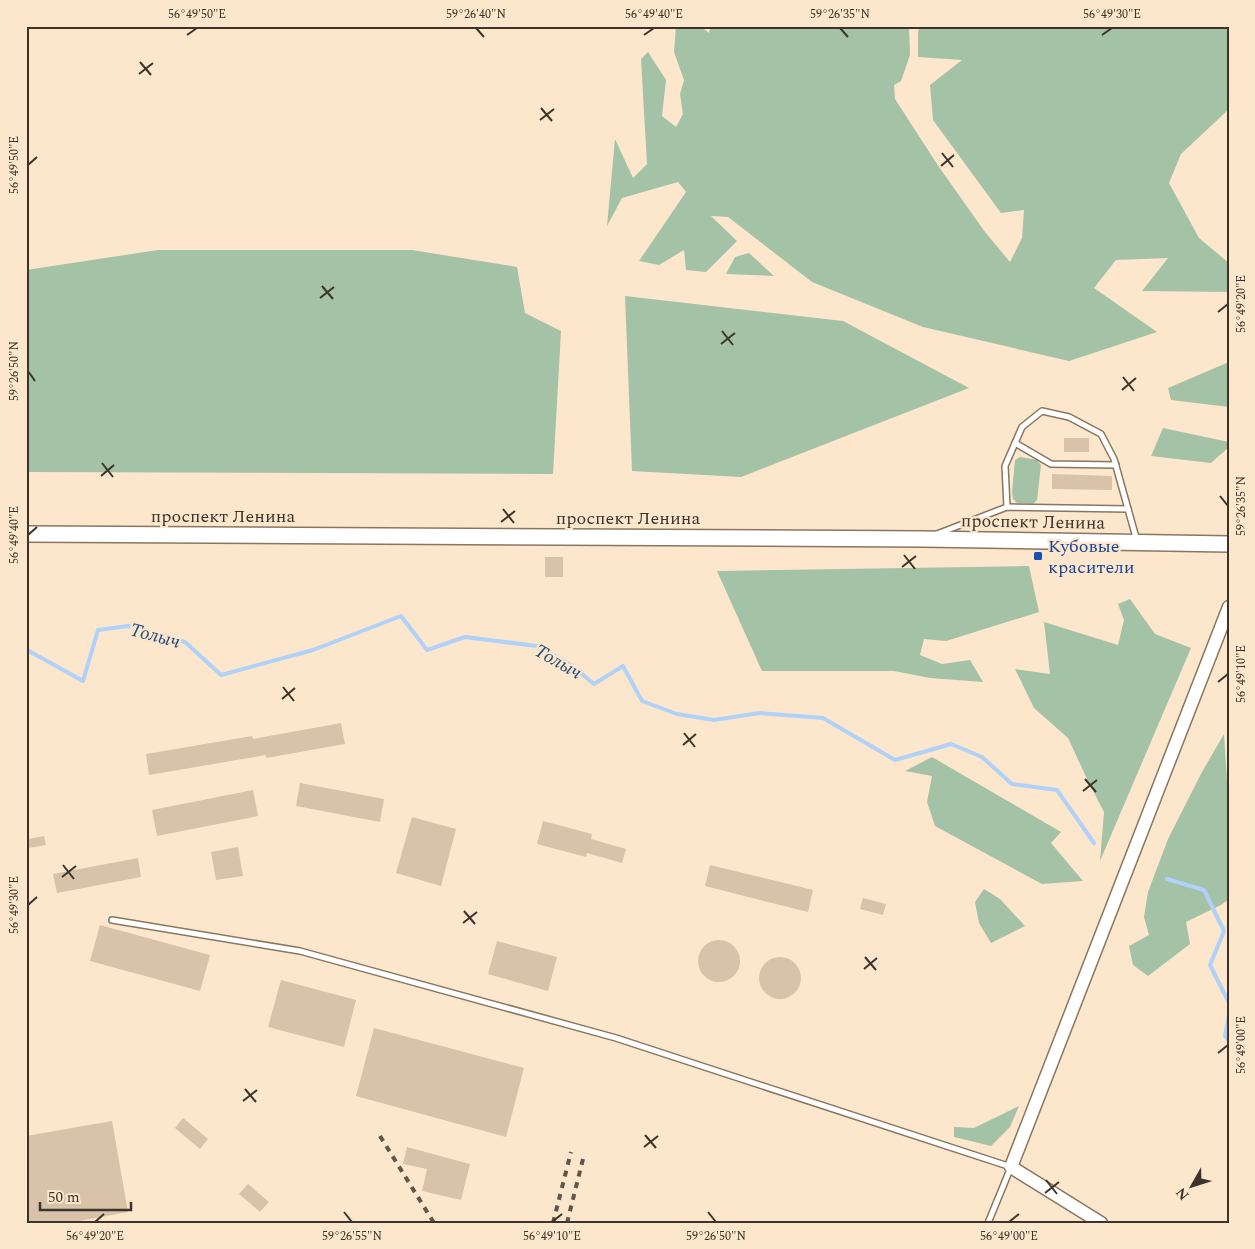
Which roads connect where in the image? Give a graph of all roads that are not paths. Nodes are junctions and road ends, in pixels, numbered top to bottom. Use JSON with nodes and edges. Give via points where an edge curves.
{"nodes":[{"id":1,"x":1015,"y":443,"type":"junction"},
{"id":2,"x":1116,"y":465,"type":"junction"},
{"id":3,"x":1007,"y":507,"type":"junction"},
{"id":4,"x":1128,"y":509,"type":"junction"},
{"id":5,"x":26,"y":534,"type":"edge"},
{"id":6,"x":924,"y":539,"type":"junction"},
{"id":7,"x":1137,"y":542,"type":"junction"},
{"id":8,"x":1229,"y":544,"type":"edge"},
{"id":9,"x":1229,"y":607,"type":"edge"},
{"id":10,"x":112,"y":920,"type":"dead end"},
{"id":11,"x":1011,"y":1167,"type":"junction"},
{"id":12,"x":988,"y":1223,"type":"edge"},
{"id":13,"x":1101,"y":1223,"type":"edge"}],
"edges":[{"from":1,"to":2,"type":"lane","via":[[1050,464]]},
{"from":1,"to":2,"type":"lane","via":[[1022,427],[1042,411],[1069,417],[1101,434]]},
{"from":1,"to":3,"type":"lane","via":[[1005,466]]},
{"from":2,"to":4,"type":"lane"},
{"from":3,"to":4,"type":"lane"},
{"from":3,"to":6,"type":"lane"},
{"from":4,"to":7,"type":"lane"},
{"from":5,"to":6,"type":"main road","name":"проспект Ленина"},
{"from":6,"to":7,"type":"main road","name":"проспект Ленина"},
{"from":7,"to":8,"type":"main road","name":"проспект Ленина"},
{"from":9,"to":11,"type":"street"},
{"from":10,"to":11,"type":"lane","via":[[300,952],[616,1038]]},
{"from":11,"to":12,"type":"lane"},
{"from":11,"to":13,"type":"street"}]}
